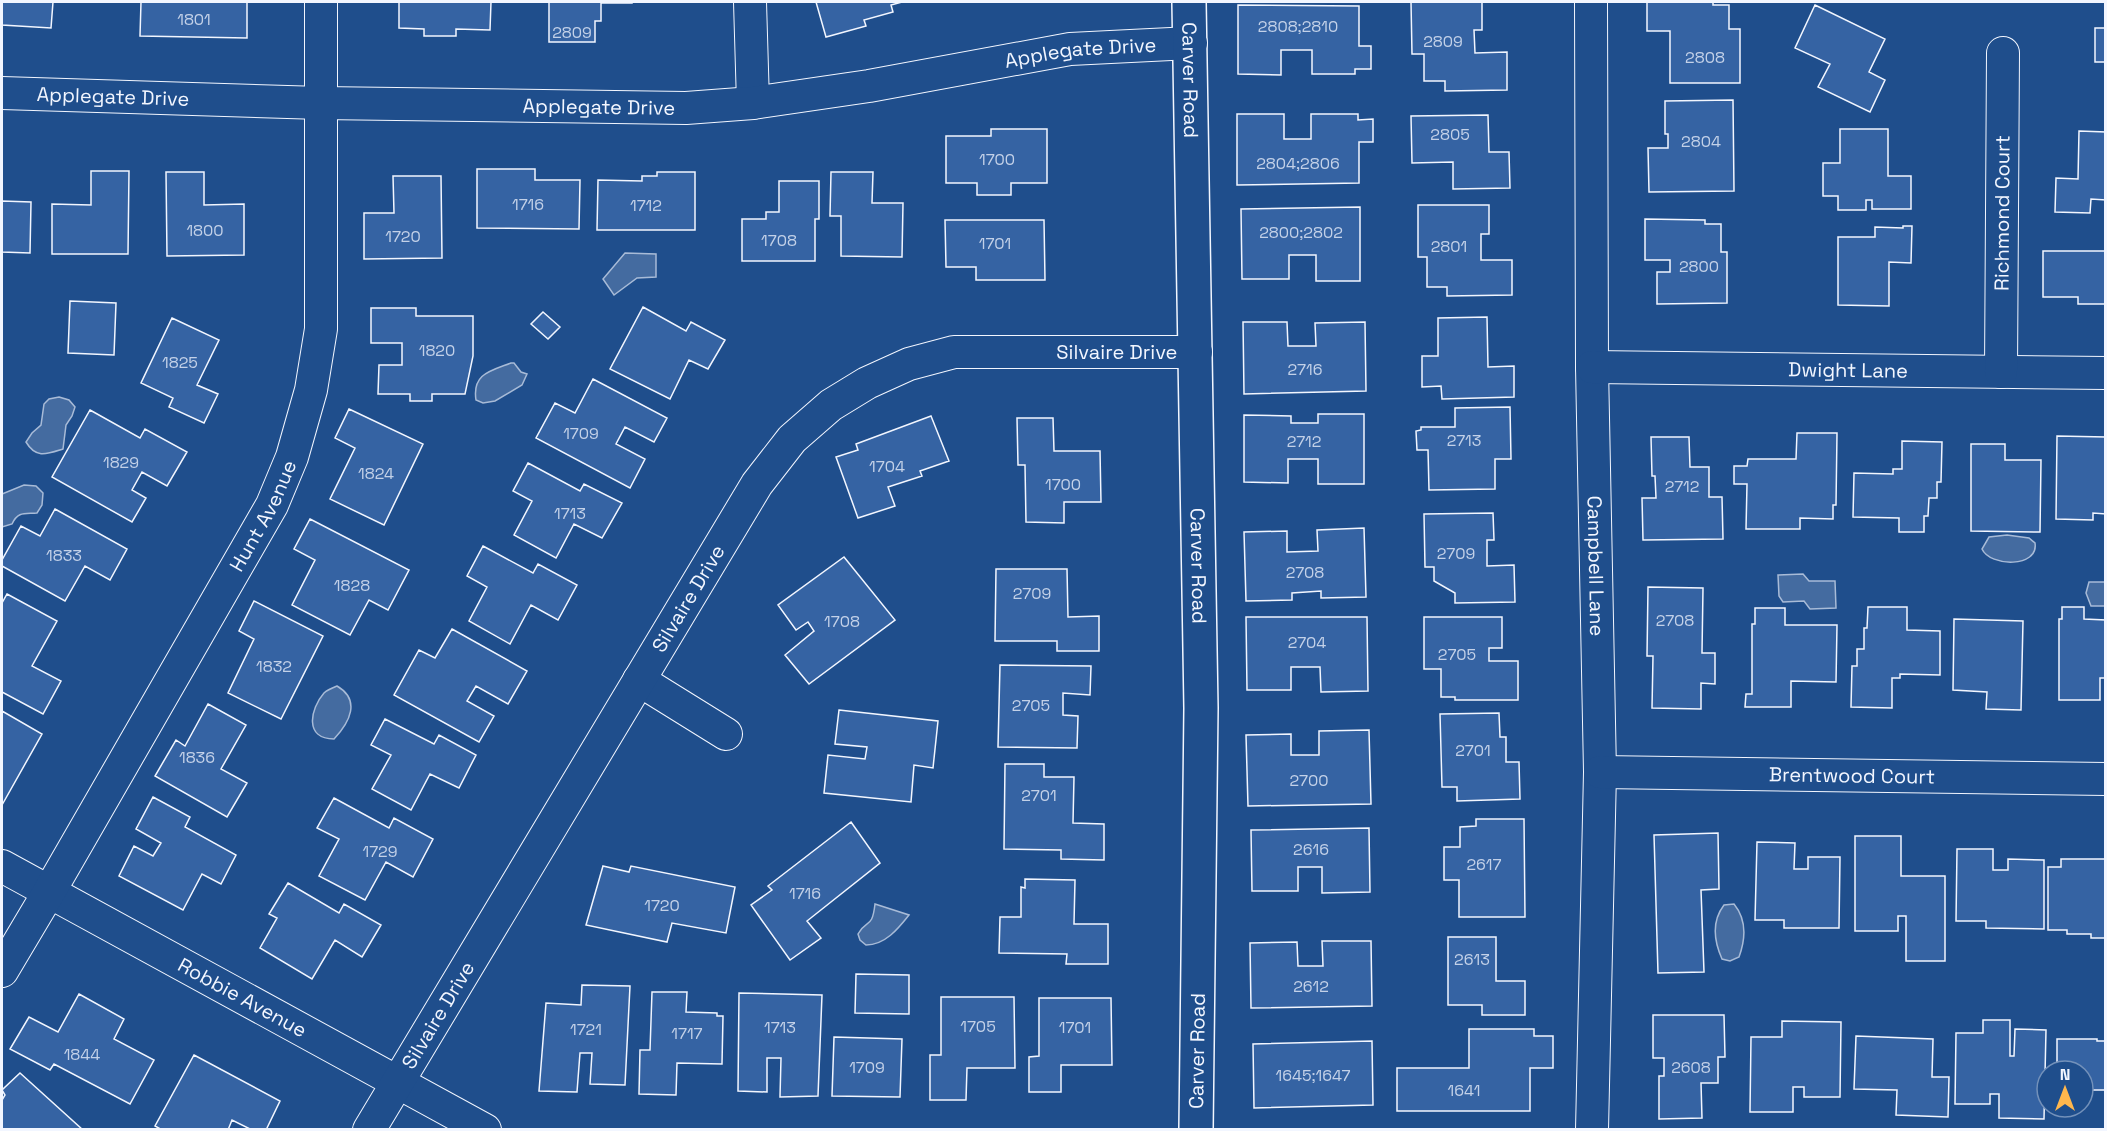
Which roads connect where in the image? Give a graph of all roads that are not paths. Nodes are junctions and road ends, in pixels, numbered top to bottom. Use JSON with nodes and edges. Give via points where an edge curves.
{"nodes":[{"id":1,"x":321,"y":2,"type":"edge"},
{"id":2,"x":750,"y":2,"type":"edge"},
{"id":3,"x":1189,"y":2,"type":"edge"},
{"id":4,"x":1591,"y":2,"type":"edge"},
{"id":5,"x":1191,"y":43,"type":"junction"},
{"id":6,"x":2003,"y":53,"type":"dead end"},
{"id":7,"x":2,"y":93,"type":"edge"},
{"id":8,"x":321,"y":103,"type":"junction"},
{"id":9,"x":753,"y":103,"type":"junction"},
{"id":10,"x":1196,"y":352,"type":"junction"},
{"id":11,"x":1592,"y":367,"type":"junction"},
{"id":12,"x":2001,"y":372,"type":"junction"},
{"id":13,"x":2106,"y":373,"type":"edge"},
{"id":14,"x":639,"y":680,"type":"junction"},
{"id":15,"x":726,"y":734,"type":"dead end"},
{"id":16,"x":1600,"y":772,"type":"junction"},
{"id":17,"x":2106,"y":779,"type":"edge"},
{"id":18,"x":2,"y":866,"type":"edge"},
{"id":19,"x":49,"y":892,"type":"junction"},
{"id":20,"x":2,"y":970,"type":"edge"},
{"id":21,"x":397,"y":1081,"type":"junction"},
{"id":22,"x":369,"y":1130,"type":"edge"},
{"id":23,"x":484,"y":1130,"type":"edge"},
{"id":24,"x":1196,"y":1130,"type":"edge"},
{"id":25,"x":1592,"y":1130,"type":"edge"}],
"edges":[{"from":1,"to":8,"type":"street","name":"Hunt Avenue"},
{"from":2,"to":9,"type":"street"},
{"from":3,"to":5,"type":"street","name":"Carver Road"},
{"from":4,"to":11,"type":"street","name":"Campbell Lane"},
{"from":5,"to":9,"type":"street","name":"Applegate Drive","via":[[1070,49]]},
{"from":5,"to":10,"type":"street","name":"Carver Road"},
{"from":6,"to":12,"type":"street","name":"Richmond Court"},
{"from":7,"to":8,"type":"street","name":"Applegate Drive"},
{"from":8,"to":9,"type":"street","name":"Applegate Drive","via":[[686,108]]},
{"from":8,"to":19,"type":"street","name":"Hunt Avenue","via":[[321,329],[311,390],[292,457],[272,505]]},
{"from":10,"to":14,"type":"street","name":"Silvaire Drive","via":[[954,352],[909,364],[867,383],[831,405],[792,439],[757,484]]},
{"from":10,"to":24,"type":"street","name":"Carver Road","via":[[1201,708]]},
{"from":11,"to":12,"type":"street","name":"Dwight Lane"},
{"from":11,"to":16,"type":"street","name":"Campbell Lane"},
{"from":12,"to":13,"type":"street","name":"Dwight Lane"},
{"from":14,"to":15,"type":"street"},
{"from":14,"to":21,"type":"street","name":"Silvaire Drive"},
{"from":16,"to":17,"type":"street","name":"Brentwood Court"},
{"from":16,"to":25,"type":"street","name":"Campbell Lane"},
{"from":18,"to":19,"type":"street","name":"Robbie Avenue"},
{"from":19,"to":20,"type":"street","name":"Hunt Avenue"},
{"from":19,"to":21,"type":"street","name":"Robbie Avenue"},
{"from":21,"to":22,"type":"street","name":"Silvaire Drive"},
{"from":21,"to":23,"type":"street","name":"Robbie Avenue"}]}
